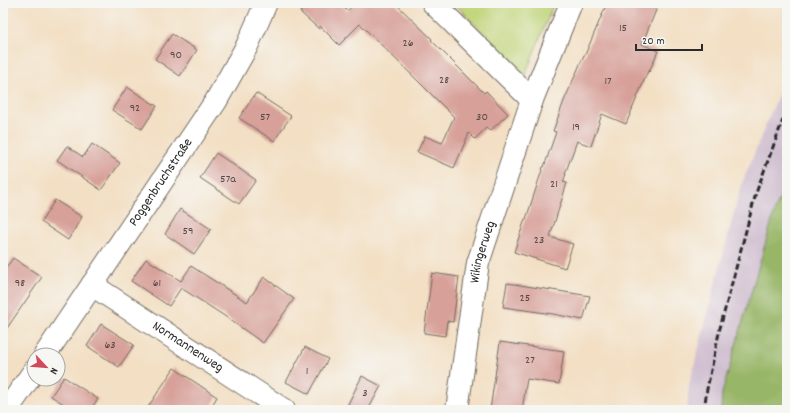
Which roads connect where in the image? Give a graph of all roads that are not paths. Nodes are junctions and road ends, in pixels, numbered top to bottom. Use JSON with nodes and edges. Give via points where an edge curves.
{"nodes":[{"id":1,"x":266,"y":3,"type":"edge"},
{"id":2,"x":434,"y":3,"type":"edge"},
{"id":3,"x":571,"y":3,"type":"edge"},
{"id":4,"x":532,"y":100,"type":"junction"},
{"id":5,"x":92,"y":285,"type":"junction"},
{"id":6,"x":50,"y":347,"type":"edge"},
{"id":7,"x":26,"y":383,"type":"edge"},
{"id":8,"x":457,"y":408,"type":"edge"},
{"id":9,"x":8,"y":410,"type":"edge"},
{"id":10,"x":284,"y":410,"type":"edge"}],
"edges":[{"from":1,"to":5,"type":"street","name":"Poggenbruchstraße","via":[[247,46],[216,101]]},
{"from":2,"to":4,"type":"street"},
{"from":3,"to":4,"type":"street","name":"Wikingerweg"},
{"from":4,"to":8,"type":"street","name":"Wikingerweg","via":[[478,263]]},
{"from":5,"to":6,"type":"street","name":"Poggenbruchstraße"},
{"from":5,"to":10,"type":"street","name":"Normannenweg"},
{"from":7,"to":9,"type":"street"}]}
